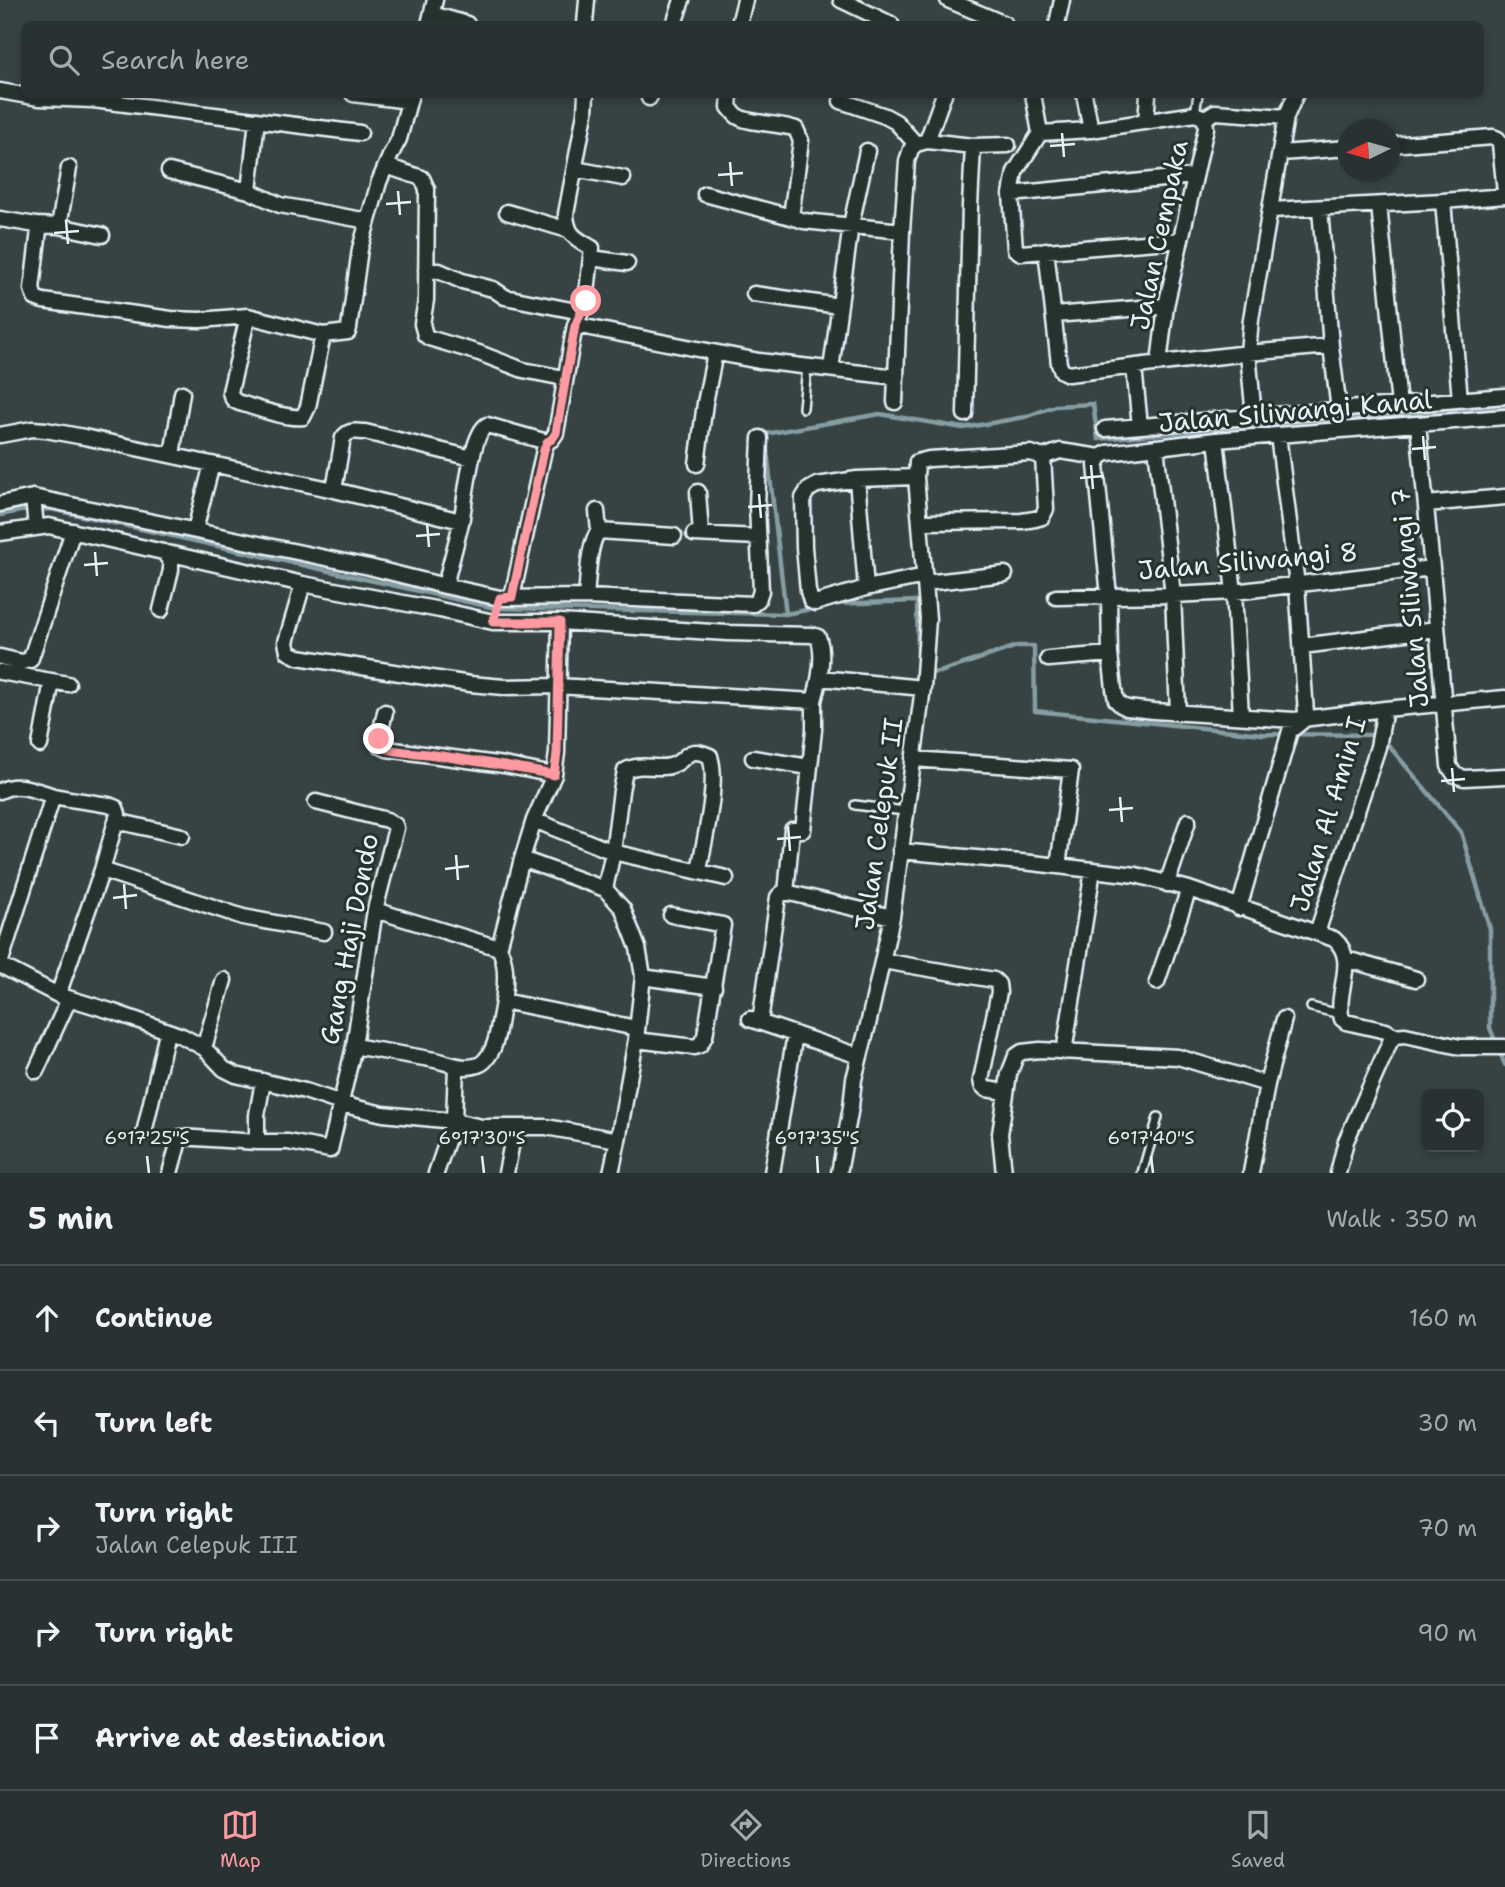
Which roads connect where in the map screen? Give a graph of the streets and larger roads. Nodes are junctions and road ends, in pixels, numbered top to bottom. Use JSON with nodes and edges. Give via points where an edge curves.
{"nodes":[{"id":1,"x":587,"y":0,"type":"edge"},
{"id":2,"x":682,"y":0,"type":"edge"},
{"id":3,"x":745,"y":0,"type":"edge"},
{"id":4,"x":841,"y":0,"type":"edge"},
{"id":5,"x":948,"y":0,"type":"edge"},
{"id":6,"x":1062,"y":0,"type":"edge"},
{"id":7,"x":432,"y":13,"type":"edge"},
{"id":8,"x":457,"y":21,"type":"edge"},
{"id":9,"x":585,"y":21,"type":"edge"},
{"id":10,"x":675,"y":21,"type":"edge"},
{"id":11,"x":740,"y":21,"type":"edge"},
{"id":12,"x":884,"y":21,"type":"edge"},
{"id":13,"x":998,"y":21,"type":"edge"},
{"id":14,"x":1058,"y":21,"type":"edge"},
{"id":15,"x":0,"y":91,"type":"edge"},
{"id":16,"x":21,"y":95,"type":"edge"},
{"id":17,"x":39,"y":98,"type":"edge"},
{"id":18,"x":410,"y":98,"type":"edge"},
{"id":19,"x":586,"y":98,"type":"edge"},
{"id":20,"x":730,"y":98,"type":"edge"},
{"id":21,"x":942,"y":98,"type":"edge"},
{"id":22,"x":1034,"y":98,"type":"edge"},
{"id":23,"x":1085,"y":98,"type":"edge"},
{"id":24,"x":1148,"y":98,"type":"edge"},
{"id":25,"x":1294,"y":98,"type":"edge"},
{"id":26,"x":841,"y":102,"type":"dead end"},
{"id":27,"x":1200,"y":116,"type":"junction"},
{"id":28,"x":1286,"y":117,"type":"junction"},
{"id":29,"x":257,"y":120,"type":"junction"},
{"id":30,"x":1146,"y":121,"type":"junction"},
{"id":31,"x":1091,"y":130,"type":"junction"},
{"id":32,"x":360,"y":133,"type":"dead end"},
{"id":33,"x":1040,"y":133,"type":"junction"},
{"id":34,"x":921,"y":142,"type":"junction"},
{"id":35,"x":1400,"y":144,"type":"edge"},
{"id":36,"x":1008,"y":145,"type":"dead end"},
{"id":37,"x":973,"y":146,"type":"junction"},
{"id":38,"x":1337,"y":149,"type":"edge"},
{"id":39,"x":867,"y":151,"type":"dead end"},
{"id":40,"x":1281,"y":153,"type":"junction"},
{"id":41,"x":386,"y":166,"type":"junction"},
{"id":42,"x":69,"y":169,"type":"dead end"},
{"id":43,"x":575,"y":169,"type":"junction"},
{"id":44,"x":169,"y":171,"type":"dead end"},
{"id":45,"x":1194,"y":176,"type":"junction"},
{"id":46,"x":623,"y":178,"type":"dead end"},
{"id":47,"x":249,"y":191,"type":"junction"},
{"id":48,"x":705,"y":194,"type":"dead end"},
{"id":49,"x":1011,"y":194,"type":"junction"},
{"id":50,"x":1505,"y":194,"type":"edge"},
{"id":51,"x":1443,"y":201,"type":"junction"},
{"id":52,"x":1379,"y":205,"type":"junction"},
{"id":53,"x":1320,"y":208,"type":"junction"},
{"id":54,"x":1271,"y":210,"type":"junction"},
{"id":55,"x":507,"y":212,"type":"dead end"},
{"id":56,"x":791,"y":217,"type":"junction"},
{"id":57,"x":0,"y":219,"type":"edge"},
{"id":58,"x":368,"y":221,"type":"junction"},
{"id":59,"x":36,"y":225,"type":"junction"},
{"id":60,"x":851,"y":225,"type":"junction"},
{"id":61,"x":59,"y":226,"type":"junction"},
{"id":62,"x":568,"y":230,"type":"junction"},
{"id":63,"x":902,"y":231,"type":"junction"},
{"id":64,"x":102,"y":235,"type":"dead end"},
{"id":65,"x":1181,"y":240,"type":"junction"},
{"id":66,"x":1046,"y":250,"type":"junction"},
{"id":67,"x":592,"y":258,"type":"junction"},
{"id":68,"x":627,"y":263,"type":"dead end"},
{"id":69,"x":426,"y":270,"type":"junction"},
{"id":70,"x":754,"y":294,"type":"dead end"},
{"id":71,"x":839,"y":306,"type":"junction"},
{"id":72,"x":1166,"y":306,"type":"junction"},
{"id":73,"x":1054,"y":315,"type":"junction"},
{"id":74,"x":247,"y":316,"type":"junction"},
{"id":75,"x":578,"y":319,"type":"junction"},
{"id":76,"x":323,"y":335,"type":"junction"},
{"id":77,"x":1331,"y":346,"type":"junction"},
{"id":78,"x":1248,"y":353,"type":"junction"},
{"id":79,"x":715,"y":354,"type":"junction"},
{"id":80,"x":1159,"y":363,"type":"junction"},
{"id":81,"x":1134,"y":367,"type":"junction"},
{"id":82,"x":831,"y":369,"type":"junction"},
{"id":83,"x":896,"y":377,"type":"junction"},
{"id":84,"x":564,"y":379,"type":"junction"},
{"id":85,"x":182,"y":393,"type":"dead end"},
{"id":86,"x":1505,"y":396,"type":"edge"},
{"id":87,"x":1460,"y":400,"type":"junction"},
{"id":88,"x":895,"y":402,"type":"dead end"},
{"id":89,"x":1399,"y":405,"type":"junction"},
{"id":90,"x":1339,"y":410,"type":"junction"},
{"id":91,"x":965,"y":414,"type":"dead end"},
{"id":92,"x":1254,"y":417,"type":"junction"},
{"id":93,"x":1505,"y":417,"type":"edge"},
{"id":94,"x":1418,"y":424,"type":"junction"},
{"id":95,"x":1140,"y":426,"type":"junction"},
{"id":96,"x":1105,"y":429,"type":"dead end"},
{"id":97,"x":0,"y":435,"type":"edge"},
{"id":98,"x":1278,"y":435,"type":"junction"},
{"id":99,"x":760,"y":438,"type":"dead end"},
{"id":100,"x":1216,"y":440,"type":"junction"},
{"id":101,"x":547,"y":442,"type":"junction"},
{"id":102,"x":1156,"y":447,"type":"junction"},
{"id":103,"x":172,"y":455,"type":"junction"},
{"id":104,"x":1043,"y":457,"type":"junction"},
{"id":105,"x":472,"y":458,"type":"junction"},
{"id":106,"x":1098,"y":461,"type":"junction"},
{"id":107,"x":212,"y":464,"type":"junction"},
{"id":108,"x":697,"y":464,"type":"dead end"},
{"id":109,"x":916,"y":477,"type":"junction"},
{"id":110,"x":857,"y":479,"type":"junction"},
{"id":111,"x":334,"y":490,"type":"junction"},
{"id":112,"x":698,"y":492,"type":"dead end"},
{"id":113,"x":1505,"y":497,"type":"edge"},
{"id":114,"x":33,"y":499,"type":"junction"},
{"id":115,"x":0,"y":504,"type":"edge"},
{"id":116,"x":1426,"y":504,"type":"junction"},
{"id":117,"x":597,"y":511,"type":"dead end"},
{"id":118,"x":461,"y":521,"type":"junction"},
{"id":119,"x":921,"y":522,"type":"junction"},
{"id":120,"x":36,"y":524,"type":"junction"},
{"id":121,"x":195,"y":530,"type":"junction"},
{"id":122,"x":73,"y":531,"type":"junction"},
{"id":123,"x":599,"y":531,"type":"junction"},
{"id":124,"x":0,"y":533,"type":"edge"},
{"id":125,"x":674,"y":536,"type":"dead end"},
{"id":126,"x":758,"y":537,"type":"junction"},
{"id":127,"x":164,"y":552,"type":"junction"},
{"id":128,"x":1432,"y":568,"type":"junction"},
{"id":129,"x":1005,"y":574,"type":"dead end"},
{"id":130,"x":925,"y":579,"type":"junction"},
{"id":131,"x":303,"y":584,"type":"junction"},
{"id":132,"x":1297,"y":585,"type":"junction"},
{"id":133,"x":445,"y":586,"type":"junction"},
{"id":134,"x":866,"y":588,"type":"junction"},
{"id":135,"x":1234,"y":592,"type":"junction"},
{"id":136,"x":1173,"y":595,"type":"junction"},
{"id":137,"x":1109,"y":596,"type":"junction"},
{"id":138,"x":586,"y":597,"type":"junction"},
{"id":139,"x":1056,"y":597,"type":"dead end"},
{"id":140,"x":504,"y":599,"type":"junction"},
{"id":141,"x":162,"y":610,"type":"dead end"},
{"id":142,"x":493,"y":621,"type":"junction"},
{"id":143,"x":560,"y":622,"type":"junction"},
{"id":144,"x":1437,"y":629,"type":"junction"},
{"id":145,"x":1302,"y":646,"type":"junction"},
{"id":146,"x":1110,"y":654,"type":"junction"},
{"id":147,"x":0,"y":657,"type":"edge"},
{"id":148,"x":1048,"y":659,"type":"dead end"},
{"id":149,"x":0,"y":672,"type":"edge"},
{"id":150,"x":820,"y":678,"type":"junction"},
{"id":151,"x":52,"y":681,"type":"junction"},
{"id":152,"x":68,"y":684,"type":"dead end"},
{"id":153,"x":557,"y":686,"type":"junction"},
{"id":154,"x":923,"y":686,"type":"junction"},
{"id":155,"x":1505,"y":698,"type":"edge"},
{"id":156,"x":814,"y":701,"type":"junction"},
{"id":157,"x":1444,"y":703,"type":"junction"},
{"id":158,"x":386,"y":712,"type":"dead end"},
{"id":159,"x":1178,"y":713,"type":"junction"},
{"id":160,"x":1241,"y":716,"type":"junction"},
{"id":161,"x":1384,"y":716,"type":"junction"},
{"id":162,"x":1305,"y":719,"type":"junction"},
{"id":163,"x":40,"y":745,"type":"dead end"},
{"id":164,"x":753,"y":758,"type":"dead end"},
{"id":165,"x":913,"y":759,"type":"junction"},
{"id":166,"x":809,"y":766,"type":"junction"},
{"id":167,"x":554,"y":775,"type":"junction"},
{"id":168,"x":1505,"y":776,"type":"edge"},
{"id":169,"x":0,"y":791,"type":"edge"},
{"id":170,"x":53,"y":796,"type":"junction"},
{"id":171,"x":316,"y":802,"type":"dead end"},
{"id":172,"x":534,"y":820,"type":"junction"},
{"id":173,"x":116,"y":821,"type":"junction"},
{"id":174,"x":1188,"y":821,"type":"dead end"},
{"id":175,"x":182,"y":836,"type":"dead end"},
{"id":176,"x":900,"y":851,"type":"junction"},
{"id":177,"x":613,"y":852,"type":"junction"},
{"id":178,"x":522,"y":859,"type":"junction"},
{"id":179,"x":1058,"y":866,"type":"junction"},
{"id":180,"x":102,"y":870,"type":"junction"},
{"id":181,"x":1093,"y":870,"type":"junction"},
{"id":182,"x":699,"y":871,"type":"junction"},
{"id":183,"x":726,"y":878,"type":"dead end"},
{"id":184,"x":1167,"y":884,"type":"junction"},
{"id":185,"x":605,"y":889,"type":"junction"},
{"id":186,"x":1189,"y":889,"type":"junction"},
{"id":187,"x":786,"y":893,"type":"junction"},
{"id":188,"x":1239,"y":908,"type":"junction"},
{"id":189,"x":374,"y":910,"type":"junction"},
{"id":190,"x":671,"y":915,"type":"dead end"},
{"id":191,"x":892,"y":917,"type":"junction"},
{"id":192,"x":324,"y":932,"type":"dead end"},
{"id":193,"x":1317,"y":933,"type":"junction"},
{"id":194,"x":499,"y":948,"type":"junction"},
{"id":195,"x":1346,"y":959,"type":"junction"},
{"id":196,"x":883,"y":961,"type":"junction"},
{"id":197,"x":0,"y":965,"type":"edge"},
{"id":198,"x":649,"y":978,"type":"dead end"},
{"id":199,"x":1416,"y":979,"type":"dead end"},
{"id":200,"x":224,"y":980,"type":"dead end"},
{"id":201,"x":1157,"y":982,"type":"dead end"},
{"id":202,"x":714,"y":987,"type":"junction"},
{"id":203,"x":63,"y":997,"type":"junction"},
{"id":204,"x":503,"y":1001,"type":"junction"},
{"id":205,"x":1284,"y":1019,"type":"dead end"},
{"id":206,"x":167,"y":1032,"type":"junction"},
{"id":207,"x":636,"y":1034,"type":"junction"},
{"id":208,"x":795,"y":1034,"type":"junction"},
{"id":209,"x":1394,"y":1036,"type":"junction"},
{"id":210,"x":354,"y":1046,"type":"junction"},
{"id":211,"x":1500,"y":1047,"type":"edge"},
{"id":212,"x":204,"y":1048,"type":"junction"},
{"id":213,"x":1064,"y":1052,"type":"junction"},
{"id":214,"x":859,"y":1056,"type":"junction"},
{"id":215,"x":456,"y":1066,"type":"junction"},
{"id":216,"x":36,"y":1071,"type":"dead end"},
{"id":217,"x":263,"y":1081,"type":"junction"},
{"id":218,"x":1267,"y":1084,"type":"junction"},
{"id":219,"x":1006,"y":1093,"type":"junction"},
{"id":220,"x":340,"y":1103,"type":"junction"},
{"id":221,"x":454,"y":1122,"type":"junction"},
{"id":222,"x":515,"y":1127,"type":"junction"},
{"id":223,"x":144,"y":1133,"type":"dead end"},
{"id":224,"x":618,"y":1140,"type":"junction"},
{"id":225,"x":257,"y":1142,"type":"junction"},
{"id":226,"x":170,"y":1173,"type":"edge"},
{"id":227,"x":436,"y":1173,"type":"edge"},
{"id":228,"x":506,"y":1173,"type":"edge"},
{"id":229,"x":611,"y":1173,"type":"edge"},
{"id":230,"x":772,"y":1173,"type":"edge"},
{"id":231,"x":839,"y":1173,"type":"edge"},
{"id":232,"x":1004,"y":1173,"type":"edge"},
{"id":233,"x":1251,"y":1173,"type":"edge"},
{"id":234,"x":1338,"y":1173,"type":"edge"}],
"edges":[{"from":1,"to":9,"type":"street"},
{"from":2,"to":10,"type":"street"},
{"from":3,"to":11,"type":"street"},
{"from":4,"to":12,"type":"street"},
{"from":5,"to":13,"type":"street"},
{"from":6,"to":14,"type":"street"},
{"from":7,"to":8,"type":"street"},
{"from":15,"to":16,"type":"street"},
{"from":17,"to":29,"type":"street"},
{"from":18,"to":41,"type":"street"},
{"from":19,"to":43,"type":"street"},
{"from":20,"to":56,"type":"street","via":[[729,107],[736,116],[796,129],[801,141]]},
{"from":21,"to":34,"type":"street"},
{"from":22,"to":33,"type":"street"},
{"from":23,"to":31,"type":"street"},
{"from":24,"to":30,"type":"street"},
{"from":25,"to":28,"type":"street"},
{"from":26,"to":34,"type":"street","via":[[885,116]]},
{"from":27,"to":28,"type":"street","via":[[1215,112]]},
{"from":27,"to":30,"type":"street"},
{"from":27,"to":45,"type":"street","name":"Jalan Cempaka","via":[[1206,128]]},
{"from":28,"to":40,"type":"street"},
{"from":29,"to":32,"type":"street"},
{"from":29,"to":47,"type":"street"},
{"from":30,"to":31,"type":"street"},
{"from":31,"to":33,"type":"street"},
{"from":33,"to":49,"type":"street","via":[[1015,172]]},
{"from":34,"to":37,"type":"street"},
{"from":34,"to":63,"type":"street","via":[[911,149],[907,161]]},
{"from":35,"to":50,"type":"street","via":[[1498,139]]},
{"from":36,"to":37,"type":"street"},
{"from":37,"to":91,"type":"street"},
{"from":38,"to":40,"type":"street"},
{"from":39,"to":60,"type":"street"},
{"from":40,"to":54,"type":"street"},
{"from":41,"to":58,"type":"street"},
{"from":41,"to":69,"type":"street","via":[[425,182]]},
{"from":42,"to":61,"type":"street"},
{"from":43,"to":46,"type":"street"},
{"from":43,"to":62,"type":"street","via":[[566,214]]},
{"from":44,"to":47,"type":"street"},
{"from":45,"to":49,"type":"street"},
{"from":45,"to":65,"type":"street","name":"Jalan Cempaka"},
{"from":47,"to":58,"type":"street","via":[[280,205]]},
{"from":48,"to":56,"type":"street"},
{"from":49,"to":66,"type":"street","via":[[1015,249],[1021,253]]},
{"from":50,"to":51,"type":"street"},
{"from":51,"to":52,"type":"street"},
{"from":51,"to":87,"type":"street"},
{"from":52,"to":53,"type":"street"},
{"from":52,"to":89,"type":"street"},
{"from":53,"to":54,"type":"street"},
{"from":53,"to":77,"type":"street"},
{"from":54,"to":78,"type":"street"},
{"from":55,"to":62,"type":"street"},
{"from":56,"to":60,"type":"street"},
{"from":57,"to":59,"type":"street"},
{"from":58,"to":76,"type":"street","via":[[348,332]]},
{"from":59,"to":61,"type":"street"},
{"from":59,"to":74,"type":"street","via":[[35,298],[171,319]]},
{"from":60,"to":63,"type":"street"},
{"from":60,"to":71,"type":"street"},
{"from":61,"to":64,"type":"street"},
{"from":62,"to":67,"type":"street","via":[[592,248]]},
{"from":63,"to":83,"type":"street"},
{"from":65,"to":66,"type":"street"},
{"from":65,"to":72,"type":"street","name":"Jalan Cempaka"},
{"from":66,"to":73,"type":"street"},
{"from":67,"to":68,"type":"street"},
{"from":67,"to":75,"type":"street","via":[[586,301]]},
{"from":69,"to":75,"type":"street"},
{"from":69,"to":84,"type":"street","via":[[425,335],[523,370]]},
{"from":70,"to":71,"type":"street"},
{"from":71,"to":82,"type":"street"},
{"from":72,"to":73,"type":"street"},
{"from":72,"to":80,"type":"street","name":"Jalan Cempaka"},
{"from":73,"to":81,"type":"street","via":[[1062,371]]},
{"from":74,"to":76,"type":"street"},
{"from":74,"to":76,"type":"street","via":[[230,391],[235,402],[254,407],[303,416]]},
{"from":75,"to":79,"type":"street"},
{"from":75,"to":84,"type":"street"},
{"from":77,"to":78,"type":"street"},
{"from":77,"to":90,"type":"street"},
{"from":78,"to":80,"type":"street"},
{"from":78,"to":92,"type":"street"},
{"from":79,"to":82,"type":"street"},
{"from":79,"to":108,"type":"street"},
{"from":80,"to":81,"type":"street"},
{"from":81,"to":95,"type":"street"},
{"from":82,"to":83,"type":"street"},
{"from":83,"to":88,"type":"street"},
{"from":84,"to":101,"type":"street","via":[[556,433]]},
{"from":85,"to":103,"type":"street"},
{"from":86,"to":87,"type":"street"},
{"from":87,"to":89,"type":"street"},
{"from":89,"to":90,"type":"street"},
{"from":90,"to":92,"type":"street"},
{"from":92,"to":95,"type":"street"},
{"from":93,"to":94,"type":"street","name":"Jalan Siliwangi Kanal"},
{"from":94,"to":98,"type":"street","name":"Jalan Siliwangi Kanal"},
{"from":94,"to":116,"type":"street","name":"Jalan Siliwangi 7"},
{"from":95,"to":96,"type":"street"},
{"from":97,"to":103,"type":"street","via":[[46,430]]},
{"from":98,"to":100,"type":"street","name":"Jalan Siliwangi Kanal"},
{"from":98,"to":132,"type":"street"},
{"from":99,"to":126,"type":"street"},
{"from":100,"to":102,"type":"street","name":"Jalan Siliwangi Kanal"},
{"from":100,"to":135,"type":"street"},
{"from":101,"to":105,"type":"street","via":[[487,425]]},
{"from":101,"to":140,"type":"street"},
{"from":102,"to":106,"type":"street","name":"Jalan Siliwangi Kanal","via":[[1107,453]]},
{"from":102,"to":136,"type":"street"},
{"from":103,"to":107,"type":"street"},
{"from":104,"to":106,"type":"street","via":[[1060,451]]},
{"from":104,"to":109,"type":"street","via":[[1031,453],[929,459],[917,462]]},
{"from":104,"to":119,"type":"street","via":[[1042,517]]},
{"from":105,"to":111,"type":"street","via":[[351,431],[343,438]]},
{"from":105,"to":118,"type":"street"},
{"from":106,"to":137,"type":"street"},
{"from":107,"to":111,"type":"street"},
{"from":107,"to":121,"type":"street"},
{"from":109,"to":110,"type":"street"},
{"from":109,"to":119,"type":"street","name":"Jalan Celepuk II"},
{"from":110,"to":134,"type":"street"},
{"from":110,"to":134,"type":"street","via":[[808,490],[803,498],[804,547],[811,601],[821,603]]},
{"from":111,"to":118,"type":"street"},
{"from":112,"to":126,"type":"street","via":[[698,534]]},
{"from":113,"to":116,"type":"street"},
{"from":114,"to":115,"type":"street"},
{"from":114,"to":120,"type":"street"},
{"from":114,"to":121,"type":"street"},
{"from":116,"to":128,"type":"street","name":"Jalan Siliwangi 7"},
{"from":117,"to":123,"type":"street"},
{"from":118,"to":133,"type":"street"},
{"from":119,"to":130,"type":"street","name":"Jalan Celepuk II"},
{"from":120,"to":122,"type":"street"},
{"from":120,"to":124,"type":"street"},
{"from":121,"to":133,"type":"street"},
{"from":122,"to":127,"type":"street"},
{"from":122,"to":147,"type":"street","via":[[32,658],[22,662]]},
{"from":123,"to":125,"type":"street"},
{"from":123,"to":138,"type":"street","via":[[592,544]]},
{"from":126,"to":138,"type":"street","via":[[761,591],[753,604]]},
{"from":127,"to":131,"type":"street"},
{"from":127,"to":141,"type":"street","via":[[171,570]]},
{"from":128,"to":132,"type":"street","name":"Jalan Siliwangi 8"},
{"from":128,"to":144,"type":"street","name":"Jalan Siliwangi 7"},
{"from":129,"to":130,"type":"street"},
{"from":130,"to":134,"type":"street"},
{"from":130,"to":154,"type":"street","name":"Jalan Celepuk II","via":[[928,620]]},
{"from":131,"to":142,"type":"street"},
{"from":131,"to":153,"type":"street","via":[[286,642],[292,655],[470,684]]},
{"from":132,"to":135,"type":"street","name":"Jalan Siliwangi 8"},
{"from":132,"to":145,"type":"street"},
{"from":133,"to":140,"type":"street"},
{"from":135,"to":136,"type":"street","name":"Jalan Siliwangi 8"},
{"from":135,"to":160,"type":"street"},
{"from":136,"to":137,"type":"street","name":"Jalan Siliwangi 8"},
{"from":136,"to":159,"type":"street"},
{"from":137,"to":139,"type":"street","name":"Jalan Siliwangi 8"},
{"from":137,"to":146,"type":"street"},
{"from":138,"to":140,"type":"street"},
{"from":140,"to":142,"type":"street"},
{"from":142,"to":143,"type":"street"},
{"from":143,"to":150,"type":"street","via":[[812,635],[820,643]]},
{"from":143,"to":153,"type":"street"},
{"from":144,"to":145,"type":"street"},
{"from":144,"to":157,"type":"street","name":"Jalan Siliwangi 7"},
{"from":145,"to":162,"type":"street"},
{"from":146,"to":148,"type":"street"},
{"from":146,"to":159,"type":"street","via":[[1116,700],[1121,705]]},
{"from":149,"to":151,"type":"street"},
{"from":150,"to":154,"type":"street"},
{"from":150,"to":156,"type":"street"},
{"from":151,"to":152,"type":"street"},
{"from":151,"to":163,"type":"street"},
{"from":153,"to":156,"type":"street"},
{"from":153,"to":167,"type":"street"},
{"from":154,"to":165,"type":"street","name":"Jalan Celepuk II"},
{"from":155,"to":157,"type":"street"},
{"from":156,"to":166,"type":"street"},
{"from":157,"to":161,"type":"street"},
{"from":157,"to":168,"type":"street","name":"Jalan Siliwangi 7","via":[[1449,766],[1455,775]]},
{"from":158,"to":167,"type":"street","via":[[379,745],[387,749]]},
{"from":159,"to":160,"type":"street"},
{"from":160,"to":162,"type":"street"},
{"from":161,"to":162,"type":"street"},
{"from":161,"to":193,"type":"street","name":"Jalan Al Amin I"},
{"from":162,"to":188,"type":"street","via":[[1290,731],[1284,748]]},
{"from":164,"to":166,"type":"street"},
{"from":165,"to":176,"type":"street","name":"Jalan Celepuk II"},
{"from":165,"to":179,"type":"street","via":[[1071,770]]},
{"from":166,"to":187,"type":"street","via":[[803,830],[792,830]]},
{"from":167,"to":172,"type":"street"},
{"from":169,"to":170,"type":"street","via":[[12,786]]},
{"from":170,"to":173,"type":"street","via":[[109,805],[116,808]]},
{"from":170,"to":197,"type":"street"},
{"from":171,"to":189,"type":"street","name":"Gang Haji Dondo","via":[[396,826]]},
{"from":172,"to":177,"type":"street"},
{"from":172,"to":178,"type":"street"},
{"from":173,"to":175,"type":"street"},
{"from":173,"to":180,"type":"street"},
{"from":174,"to":184,"type":"street"},
{"from":176,"to":179,"type":"street"},
{"from":176,"to":191,"type":"street","name":"Jalan Celepuk II"},
{"from":177,"to":182,"type":"street"},
{"from":177,"to":182,"type":"street","via":[[625,771],[669,767],[700,751],[710,756],[714,768]]},
{"from":177,"to":185,"type":"street"},
{"from":178,"to":185,"type":"street"},
{"from":178,"to":194,"type":"street"},
{"from":179,"to":181,"type":"street"},
{"from":180,"to":192,"type":"street","via":[[243,917]]},
{"from":180,"to":203,"type":"street"},
{"from":181,"to":184,"type":"street"},
{"from":181,"to":213,"type":"street"},
{"from":182,"to":183,"type":"street"},
{"from":184,"to":186,"type":"street"},
{"from":185,"to":207,"type":"street","via":[[623,909],[638,948],[643,976]]},
{"from":186,"to":188,"type":"street"},
{"from":186,"to":201,"type":"street"},
{"from":187,"to":191,"type":"street"},
{"from":187,"to":208,"type":"street","via":[[778,897],[755,1020]]},
{"from":188,"to":193,"type":"street"},
{"from":189,"to":194,"type":"street"},
{"from":189,"to":210,"type":"street","name":"Gang Haji Dondo"},
{"from":190,"to":202,"type":"street","via":[[723,925]]},
{"from":191,"to":196,"type":"street","name":"Jalan Celepuk II"},
{"from":193,"to":195,"type":"street","via":[[1341,944]]},
{"from":194,"to":204,"type":"street","via":[[505,971]]},
{"from":195,"to":199,"type":"street"},
{"from":195,"to":209,"type":"street","via":[[1340,1014],[1346,1022]]},
{"from":196,"to":214,"type":"street","name":"Jalan Celepuk II"},
{"from":196,"to":219,"type":"street","via":[[998,984],[981,1080],[986,1089]]},
{"from":197,"to":203,"type":"street"},
{"from":198,"to":202,"type":"street"},
{"from":200,"to":212,"type":"street"},
{"from":202,"to":207,"type":"street","via":[[700,1045],[684,1047]]},
{"from":203,"to":206,"type":"street"},
{"from":203,"to":216,"type":"street"},
{"from":204,"to":207,"type":"street"},
{"from":204,"to":215,"type":"street","via":[[487,1059],[472,1067]]},
{"from":205,"to":218,"type":"street"},
{"from":206,"to":212,"type":"street"},
{"from":206,"to":223,"type":"street"},
{"from":207,"to":224,"type":"street"},
{"from":208,"to":214,"type":"street"},
{"from":208,"to":230,"type":"street"},
{"from":209,"to":211,"type":"street","via":[[1460,1047]]},
{"from":209,"to":234,"type":"street","via":[[1346,1141]]},
{"from":210,"to":215,"type":"street"},
{"from":210,"to":220,"type":"street","name":"Gang Haji Dondo"},
{"from":212,"to":217,"type":"street","via":[[225,1069]]},
{"from":213,"to":218,"type":"street","via":[[1178,1058]]},
{"from":213,"to":219,"type":"street","via":[[1031,1051],[1016,1056]]},
{"from":214,"to":231,"type":"street","name":"Jalan Celepuk II"},
{"from":215,"to":221,"type":"street"},
{"from":217,"to":220,"type":"street"},
{"from":217,"to":225,"type":"street"},
{"from":218,"to":233,"type":"street"},
{"from":219,"to":232,"type":"street","via":[[1000,1135]]},
{"from":220,"to":221,"type":"street","via":[[383,1114]]},
{"from":220,"to":225,"type":"street","name":"Gang Haji Dondo","via":[[330,1150]]},
{"from":221,"to":222,"type":"street"},
{"from":221,"to":227,"type":"street"},
{"from":222,"to":224,"type":"street","via":[[546,1127]]},
{"from":222,"to":228,"type":"street"},
{"from":224,"to":229,"type":"street"},
{"from":225,"to":226,"type":"street","via":[[180,1137]]}]}
